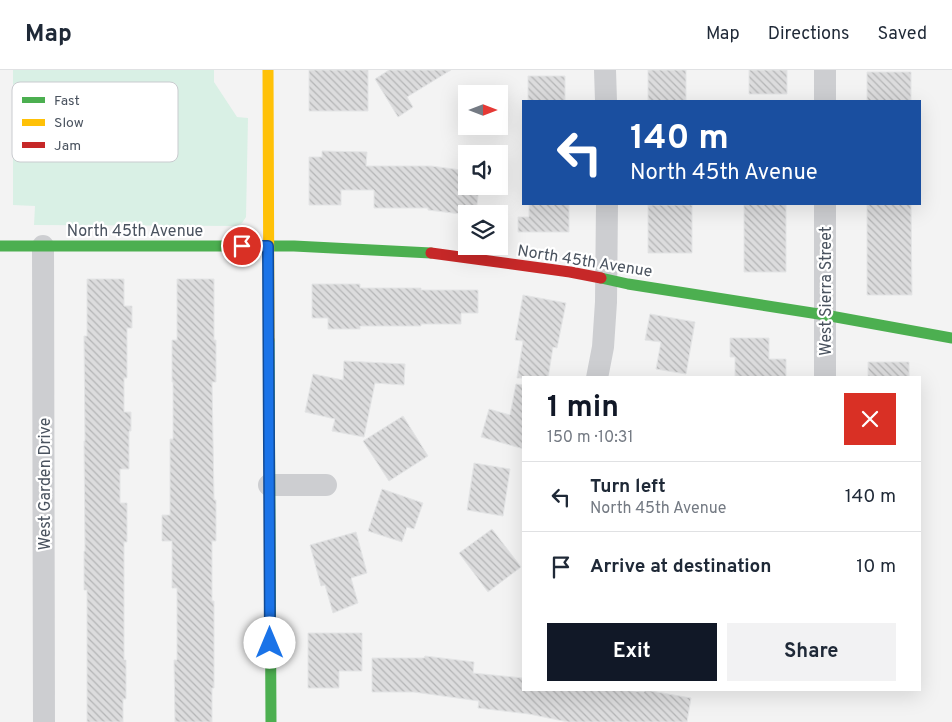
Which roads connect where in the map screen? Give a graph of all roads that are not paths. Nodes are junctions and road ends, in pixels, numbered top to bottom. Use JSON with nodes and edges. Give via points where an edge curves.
{"nodes":[{"id":1,"x":268,"y":70,"type":"edge"},
{"id":2,"x":605,"y":70,"type":"edge"},
{"id":3,"x":825,"y":70,"type":"edge"},
{"id":4,"x":606,"y":100,"type":"edge"},
{"id":5,"x":825,"y":100,"type":"edge"},
{"id":6,"x":607,"y":205,"type":"edge"},
{"id":7,"x":826,"y":205,"type":"edge"},
{"id":8,"x":0,"y":246,"type":"edge"},
{"id":9,"x":43,"y":246,"type":"junction"},
{"id":10,"x":268,"y":246,"type":"junction"},
{"id":11,"x":606,"y":279,"type":"junction"},
{"id":12,"x":825,"y":315,"type":"junction"},
{"id":13,"x":952,"y":338,"type":"edge"},
{"id":14,"x":597,"y":376,"type":"edge"},
{"id":15,"x":825,"y":376,"type":"edge"},
{"id":16,"x":269,"y":485,"type":"junction"},
{"id":17,"x":326,"y":485,"type":"dead end"},
{"id":18,"x":44,"y":722,"type":"edge"},
{"id":19,"x":271,"y":722,"type":"edge"}],
"edges":[{"from":1,"to":10,"type":"street"},
{"from":2,"to":4,"type":"street"},
{"from":3,"to":5,"type":"street"},
{"from":6,"to":11,"type":"street"},
{"from":7,"to":12,"type":"street","name":"West Sierra Street"},
{"from":8,"to":9,"type":"street","name":"North 45th Avenue"},
{"from":9,"to":10,"type":"street","name":"North 45th Avenue"},
{"from":9,"to":18,"type":"street","name":"West Garden Drive"},
{"from":10,"to":11,"type":"street","name":"North 45th Avenue","via":[[437,253]]},
{"from":10,"to":16,"type":"street"},
{"from":11,"to":12,"type":"street","name":"North 45th Avenue"},
{"from":11,"to":14,"type":"street","via":[[603,346]]},
{"from":12,"to":13,"type":"street","name":"North 45th Avenue"},
{"from":12,"to":15,"type":"street","name":"West Sierra Street"},
{"from":16,"to":17,"type":"street"},
{"from":16,"to":19,"type":"street"}]}
